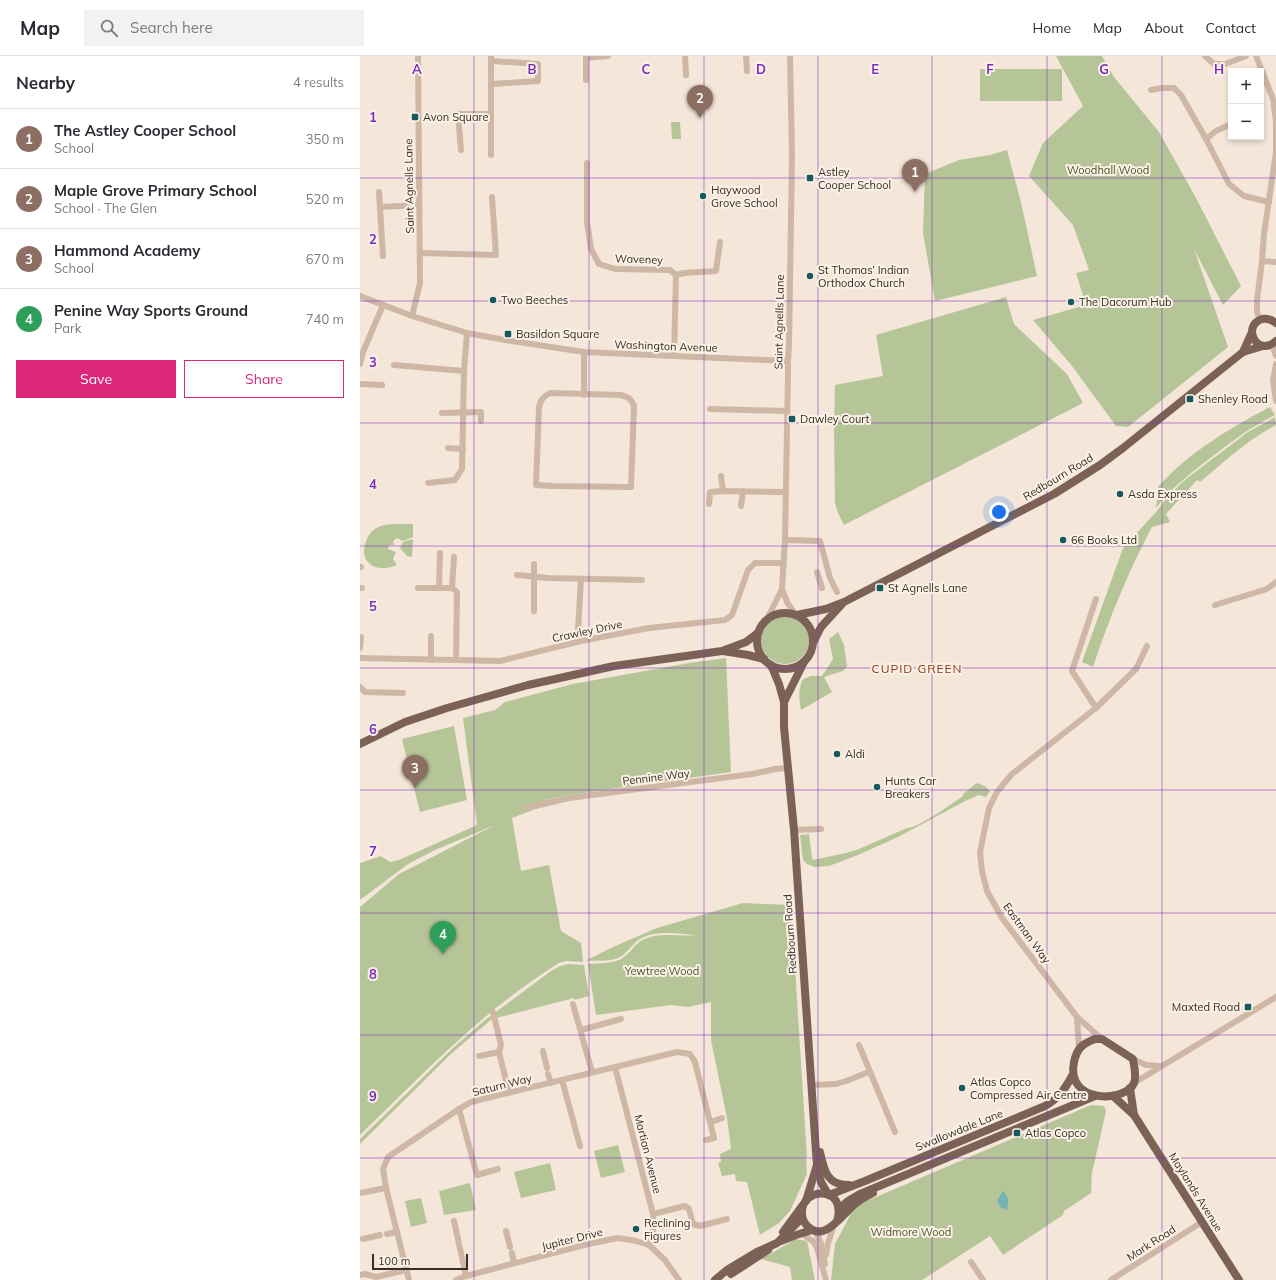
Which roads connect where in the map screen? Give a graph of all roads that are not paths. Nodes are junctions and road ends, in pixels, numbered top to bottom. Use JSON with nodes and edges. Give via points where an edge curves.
{"nodes":[{"id":1,"x":418,"y":56,"type":"edge"},
{"id":2,"x":608,"y":56,"type":"edge"},
{"id":3,"x":685,"y":56,"type":"edge"},
{"id":4,"x":746,"y":56,"type":"edge"},
{"id":5,"x":790,"y":56,"type":"edge"},
{"id":6,"x":1205,"y":56,"type":"edge"},
{"id":7,"x":1246,"y":56,"type":"edge"},
{"id":8,"x":1256,"y":56,"type":"edge"},
{"id":9,"x":586,"y":57,"type":"edge"},
{"id":10,"x":492,"y":58,"type":"edge"},
{"id":11,"x":747,"y":71,"type":"dead end"},
{"id":12,"x":686,"y":75,"type":"dead end"},
{"id":13,"x":586,"y":80,"type":"dead end"},
{"id":14,"x":492,"y":84,"type":"junction"},
{"id":15,"x":1151,"y":90,"type":"dead end"},
{"id":16,"x":491,"y":114,"type":"junction"},
{"id":17,"x":1276,"y":121,"type":"edge"},
{"id":18,"x":1228,"y":125,"type":"edge"},
{"id":19,"x":1206,"y":139,"type":"junction"},
{"id":20,"x":461,"y":150,"type":"dead end"},
{"id":21,"x":491,"y":155,"type":"dead end"},
{"id":22,"x":587,"y":163,"type":"dead end"},
{"id":23,"x":379,"y":192,"type":"dead end"},
{"id":24,"x":492,"y":198,"type":"dead end"},
{"id":25,"x":1269,"y":202,"type":"junction"},
{"id":26,"x":419,"y":205,"type":"junction"},
{"id":27,"x":380,"y":207,"type":"junction"},
{"id":28,"x":720,"y":242,"type":"dead end"},
{"id":29,"x":420,"y":253,"type":"junction"},
{"id":30,"x":383,"y":256,"type":"dead end"},
{"id":31,"x":1262,"y":261,"type":"junction"},
{"id":32,"x":1276,"y":262,"type":"edge"},
{"id":33,"x":676,"y":275,"type":"junction"},
{"id":34,"x":360,"y":296,"type":"edge"},
{"id":35,"x":383,"y":305,"type":"junction"},
{"id":36,"x":412,"y":316,"type":"junction"},
{"id":37,"x":1260,"y":320,"type":"junction"},
{"id":38,"x":1274,"y":320,"type":"edge"},
{"id":39,"x":1252,"y":332,"type":"junction"},
{"id":40,"x":467,"y":333,"type":"junction"},
{"id":41,"x":1274,"y":343,"type":"edge"},
{"id":42,"x":1262,"y":346,"type":"junction"},
{"id":43,"x":362,"y":352,"type":"edge"},
{"id":44,"x":584,"y":352,"type":"junction"},
{"id":45,"x":1243,"y":352,"type":"junction"},
{"id":46,"x":674,"y":356,"type":"junction"},
{"id":47,"x":1276,"y":356,"type":"edge"},
{"id":48,"x":788,"y":361,"type":"junction"},
{"id":49,"x":360,"y":364,"type":"edge"},
{"id":50,"x":1276,"y":364,"type":"edge"},
{"id":51,"x":394,"y":365,"type":"dead end"},
{"id":52,"x":464,"y":371,"type":"junction"},
{"id":53,"x":360,"y":384,"type":"edge"},
{"id":54,"x":382,"y":386,"type":"dead end"},
{"id":55,"x":584,"y":395,"type":"junction"},
{"id":56,"x":1276,"y":401,"type":"edge"},
{"id":57,"x":710,"y":409,"type":"dead end"},
{"id":58,"x":464,"y":412,"type":"junction"},
{"id":59,"x":787,"y":412,"type":"junction"},
{"id":60,"x":442,"y":413,"type":"dead end"},
{"id":61,"x":481,"y":421,"type":"dead end"},
{"id":62,"x":448,"y":448,"type":"dead end"},
{"id":63,"x":463,"y":449,"type":"junction"},
{"id":64,"x":721,"y":476,"type":"dead end"},
{"id":65,"x":428,"y":482,"type":"dead end"},
{"id":66,"x":723,"y":491,"type":"junction"},
{"id":67,"x":743,"y":491,"type":"junction"},
{"id":68,"x":786,"y":492,"type":"junction"},
{"id":69,"x":709,"y":504,"type":"dead end"},
{"id":70,"x":741,"y":506,"type":"dead end"},
{"id":71,"x":785,"y":540,"type":"junction"},
{"id":72,"x":440,"y":553,"type":"dead end"},
{"id":73,"x":454,"y":557,"type":"dead end"},
{"id":74,"x":783,"y":563,"type":"junction"},
{"id":75,"x":534,"y":564,"type":"dead end"},
{"id":76,"x":817,"y":572,"type":"dead end"},
{"id":77,"x":517,"y":575,"type":"dead end"},
{"id":78,"x":535,"y":577,"type":"junction"},
{"id":79,"x":830,"y":578,"type":"junction"},
{"id":80,"x":581,"y":579,"type":"junction"},
{"id":81,"x":642,"y":580,"type":"dead end"},
{"id":82,"x":819,"y":580,"type":"junction"},
{"id":83,"x":1276,"y":582,"type":"edge"},
{"id":84,"x":418,"y":588,"type":"dead end"},
{"id":85,"x":439,"y":588,"type":"junction"},
{"id":86,"x":452,"y":588,"type":"junction"},
{"id":87,"x":822,"y":588,"type":"dead end"},
{"id":88,"x":782,"y":589,"type":"junction"},
{"id":89,"x":837,"y":592,"type":"dead end"},
{"id":90,"x":1096,"y":599,"type":"dead end"},
{"id":91,"x":844,"y":602,"type":"junction"},
{"id":92,"x":1215,"y":605,"type":"dead end"},
{"id":93,"x":534,"y":611,"type":"dead end"},
{"id":94,"x":796,"y":615,"type":"junction"},
{"id":95,"x":767,"y":619,"type":"junction"},
{"id":96,"x":758,"y":633,"type":"junction"},
{"id":97,"x":431,"y":636,"type":"dead end"},
{"id":98,"x":361,"y":637,"type":"edge"},
{"id":99,"x":581,"y":641,"type":"junction"},
{"id":100,"x":814,"y":641,"type":"junction"},
{"id":101,"x":1147,"y":646,"type":"dead end"},
{"id":102,"x":360,"y":648,"type":"edge"},
{"id":103,"x":722,"y":651,"type":"junction"},
{"id":104,"x":360,"y":658,"type":"edge"},
{"id":105,"x":764,"y":659,"type":"junction"},
{"id":106,"x":431,"y":660,"type":"junction"},
{"id":107,"x":456,"y":660,"type":"junction"},
{"id":108,"x":804,"y":662,"type":"junction"},
{"id":109,"x":771,"y":665,"type":"junction"},
{"id":110,"x":360,"y":687,"type":"edge"},
{"id":111,"x":403,"y":693,"type":"dead end"},
{"id":112,"x":784,"y":702,"type":"junction"},
{"id":113,"x":1096,"y":708,"type":"junction"},
{"id":114,"x":360,"y":744,"type":"edge"},
{"id":115,"x":788,"y":768,"type":"junction"},
{"id":116,"x":527,"y":808,"type":"dead end"},
{"id":117,"x":821,"y":829,"type":"dead end"},
{"id":118,"x":794,"y":830,"type":"junction"},
{"id":119,"x":1276,"y":997,"type":"edge"},
{"id":120,"x":573,"y":1004,"type":"dead end"},
{"id":121,"x":493,"y":1012,"type":"dead end"},
{"id":122,"x":1077,"y":1017,"type":"junction"},
{"id":123,"x":621,"y":1019,"type":"dead end"},
{"id":124,"x":580,"y":1030,"type":"junction"},
{"id":125,"x":1102,"y":1039,"type":"junction"},
{"id":126,"x":859,"y":1046,"type":"dead end"},
{"id":127,"x":1079,"y":1048,"type":"junction"},
{"id":128,"x":543,"y":1051,"type":"dead end"},
{"id":129,"x":499,"y":1052,"type":"junction"},
{"id":130,"x":479,"y":1056,"type":"dead end"},
{"id":131,"x":1133,"y":1059,"type":"junction"},
{"id":132,"x":1160,"y":1066,"type":"junction"},
{"id":133,"x":615,"y":1067,"type":"junction"},
{"id":134,"x":592,"y":1072,"type":"junction"},
{"id":135,"x":869,"y":1072,"type":"junction"},
{"id":136,"x":1072,"y":1076,"type":"junction"},
{"id":137,"x":562,"y":1080,"type":"junction"},
{"id":138,"x":551,"y":1083,"type":"junction"},
{"id":139,"x":812,"y":1085,"type":"junction"},
{"id":140,"x":1132,"y":1085,"type":"junction"},
{"id":141,"x":509,"y":1093,"type":"junction"},
{"id":142,"x":1094,"y":1096,"type":"junction"},
{"id":143,"x":1113,"y":1096,"type":"junction"},
{"id":144,"x":459,"y":1109,"type":"junction"},
{"id":145,"x":1134,"y":1115,"type":"junction"},
{"id":146,"x":722,"y":1118,"type":"dead end"},
{"id":147,"x":814,"y":1120,"type":"junction"},
{"id":148,"x":711,"y":1122,"type":"junction"},
{"id":149,"x":895,"y":1132,"type":"dead end"},
{"id":150,"x":706,"y":1140,"type":"dead end"},
{"id":151,"x":580,"y":1146,"type":"dead end"},
{"id":152,"x":817,"y":1165,"type":"junction"},
{"id":153,"x":498,"y":1169,"type":"dead end"},
{"id":154,"x":913,"y":1172,"type":"junction"},
{"id":155,"x":865,"y":1181,"type":"junction"},
{"id":156,"x":386,"y":1188,"type":"junction"},
{"id":157,"x":360,"y":1194,"type":"edge"},
{"id":158,"x":828,"y":1194,"type":"junction"},
{"id":159,"x":805,"y":1202,"type":"junction"},
{"id":160,"x":838,"y":1209,"type":"junction"},
{"id":161,"x":653,"y":1214,"type":"junction"},
{"id":162,"x":802,"y":1218,"type":"junction"},
{"id":163,"x":727,"y":1219,"type":"dead end"},
{"id":164,"x":454,"y":1221,"type":"dead end"},
{"id":165,"x":835,"y":1222,"type":"junction"},
{"id":166,"x":1202,"y":1222,"type":"junction"},
{"id":167,"x":813,"y":1230,"type":"junction"},
{"id":168,"x":506,"y":1231,"type":"dead end"},
{"id":169,"x":397,"y":1232,"type":"junction"},
{"id":170,"x":801,"y":1233,"type":"junction"},
{"id":171,"x":363,"y":1239,"type":"dead end"},
{"id":172,"x":777,"y":1243,"type":"junction"},
{"id":173,"x":649,"y":1245,"type":"junction"},
{"id":174,"x":971,"y":1262,"type":"dead end"},
{"id":175,"x":514,"y":1264,"type":"junction"},
{"id":176,"x":825,"y":1264,"type":"junction"},
{"id":177,"x":406,"y":1270,"type":"junction"},
{"id":178,"x":360,"y":1275,"type":"edge"},
{"id":179,"x":466,"y":1276,"type":"junction"},
{"id":180,"x":409,"y":1280,"type":"edge"},
{"id":181,"x":456,"y":1280,"type":"edge"},
{"id":182,"x":679,"y":1280,"type":"edge"},
{"id":183,"x":715,"y":1280,"type":"edge"},
{"id":184,"x":720,"y":1280,"type":"edge"},
{"id":185,"x":826,"y":1280,"type":"edge"},
{"id":186,"x":982,"y":1280,"type":"edge"},
{"id":187,"x":1112,"y":1280,"type":"edge"},
{"id":188,"x":1239,"y":1280,"type":"edge"}],
"edges":[{"from":1,"to":26,"type":"street","name":"Saint Agnells Lane"},
{"from":2,"to":9,"type":"street"},
{"from":3,"to":12,"type":"street"},
{"from":4,"to":11,"type":"street"},
{"from":5,"to":48,"type":"street","name":"Saint Agnells Lane","via":[[792,156]]},
{"from":6,"to":7,"type":"street","via":[[1214,64],[1225,64]]},
{"from":8,"to":17,"type":"street","via":[[1273,99]]},
{"from":9,"to":13,"type":"street"},
{"from":10,"to":14,"type":"street"},
{"from":10,"to":14,"type":"street","via":[[538,64],[538,81]]},
{"from":14,"to":16,"type":"street"},
{"from":15,"to":19,"type":"street","via":[[1174,88],[1181,95]]},
{"from":16,"to":20,"type":"street","via":[[458,114]]},
{"from":16,"to":21,"type":"street"},
{"from":17,"to":25,"type":"street","via":[[1276,152]]},
{"from":18,"to":19,"type":"street"},
{"from":19,"to":25,"type":"street","via":[[1229,184],[1244,196]]},
{"from":22,"to":33,"type":"street","name":"Waveney","via":[[587,222],[591,249],[599,264],[615,269],[670,270]]},
{"from":23,"to":27,"type":"street"},
{"from":24,"to":29,"type":"street","via":[[496,255]]},
{"from":25,"to":31,"type":"street"},
{"from":26,"to":27,"type":"street"},
{"from":26,"to":29,"type":"street","name":"Saint Agnells Lane"},
{"from":27,"to":30,"type":"street"},
{"from":28,"to":33,"type":"street","via":[[716,271]]},
{"from":29,"to":36,"type":"street","name":"Saint Agnells Lane","via":[[420,283]]},
{"from":31,"to":32,"type":"street"},
{"from":31,"to":37,"type":"street","via":[[1257,300]]},
{"from":33,"to":46,"type":"street","name":"Waveney"},
{"from":34,"to":35,"type":"street","name":"Washington Avenue"},
{"from":35,"to":36,"type":"street","name":"Washington Avenue"},
{"from":35,"to":43,"type":"street"},
{"from":36,"to":40,"type":"street","name":"Washington Avenue"},
{"from":37,"to":38,"type":"main road"},
{"from":37,"to":39,"type":"main road","name":"Redbourn Road","via":[[1254,325]]},
{"from":39,"to":42,"type":"main road","via":[[1254,340]]},
{"from":39,"to":45,"type":"main road","name":"Redbourn Road"},
{"from":40,"to":44,"type":"street","name":"Washington Avenue"},
{"from":40,"to":52,"type":"street"},
{"from":41,"to":42,"type":"main road","name":"Redbourn Road"},
{"from":41,"to":47,"type":"street"},
{"from":42,"to":45,"type":"main road","name":"Redbourn Road"},
{"from":43,"to":49,"type":"street"},
{"from":44,"to":46,"type":"street","name":"Washington Avenue"},
{"from":44,"to":55,"type":"street"},
{"from":45,"to":91,"type":"main road","name":"Redbourn Road","via":[[1123,448],[1061,490]]},
{"from":46,"to":48,"type":"street","name":"Washington Avenue"},
{"from":48,"to":59,"type":"street","name":"Saint Agnells Lane"},
{"from":50,"to":56,"type":"street","via":[[1273,380]]},
{"from":51,"to":52,"type":"street"},
{"from":52,"to":58,"type":"street"},
{"from":53,"to":54,"type":"street"},
{"from":55,"to":55,"type":"street","via":[[627,396],[634,406],[631,487],[536,485],[540,400],[550,394]]},
{"from":57,"to":59,"type":"street"},
{"from":58,"to":60,"type":"street"},
{"from":58,"to":61,"type":"street","via":[[481,412]]},
{"from":58,"to":63,"type":"street"},
{"from":59,"to":68,"type":"street","name":"Saint Agnells Lane"},
{"from":62,"to":63,"type":"street"},
{"from":63,"to":65,"type":"street","via":[[462,469],[455,480]]},
{"from":64,"to":66,"type":"street"},
{"from":66,"to":67,"type":"street"},
{"from":66,"to":69,"type":"street","via":[[710,492]]},
{"from":67,"to":68,"type":"street"},
{"from":67,"to":70,"type":"street"},
{"from":68,"to":71,"type":"street","name":"Saint Agnells Lane"},
{"from":71,"to":74,"type":"street","name":"Saint Agnells Lane"},
{"from":71,"to":79,"type":"street","via":[[820,541]]},
{"from":72,"to":85,"type":"street"},
{"from":73,"to":86,"type":"street"},
{"from":74,"to":88,"type":"street","name":"Saint Agnells Lane"},
{"from":74,"to":99,"type":"street","name":"Crawley Drive","via":[[755,563],[748,570],[732,615],[725,620],[649,628]]},
{"from":75,"to":78,"type":"street"},
{"from":76,"to":82,"type":"street"},
{"from":77,"to":78,"type":"street"},
{"from":78,"to":80,"type":"street"},
{"from":78,"to":93,"type":"street"},
{"from":79,"to":82,"type":"street"},
{"from":79,"to":89,"type":"street"},
{"from":80,"to":81,"type":"street"},
{"from":80,"to":99,"type":"street","via":[[578,631]]},
{"from":82,"to":87,"type":"street"},
{"from":83,"to":92,"type":"street","via":[[1267,589]]},
{"from":84,"to":85,"type":"street"},
{"from":85,"to":86,"type":"street"},
{"from":86,"to":107,"type":"street","via":[[457,592]]},
{"from":88,"to":94,"type":"street","name":"Saint Agnells Lane"},
{"from":88,"to":95,"type":"street","name":"Saint Agnells Lane"},
{"from":90,"to":113,"type":"street","via":[[1072,671]]},
{"from":91,"to":94,"type":"main road","name":"Redbourn Road","via":[[826,609]]},
{"from":91,"to":100,"type":"main road","name":"Redbourn Road","via":[[821,627]]},
{"from":94,"to":95,"type":"main road","via":[[781,613]]},
{"from":94,"to":100,"type":"main road","via":[[807,623]]},
{"from":95,"to":96,"type":"main road"},
{"from":96,"to":103,"type":"main road","via":[[746,642]]},
{"from":96,"to":105,"type":"main road","via":[[757,644]]},
{"from":97,"to":106,"type":"street"},
{"from":98,"to":102,"type":"street"},
{"from":99,"to":107,"type":"street","name":"Crawley Drive","via":[[500,661]]},
{"from":100,"to":108,"type":"main road"},
{"from":101,"to":113,"type":"street","name":"Eastman Way","via":[[1136,669]]},
{"from":103,"to":105,"type":"main road"},
{"from":103,"to":114,"type":"main road","via":[[614,666],[528,685],[405,722]]},
{"from":104,"to":106,"type":"street","name":"Crawley Drive"},
{"from":105,"to":109,"type":"main road"},
{"from":106,"to":107,"type":"street","name":"Crawley Drive"},
{"from":108,"to":109,"type":"main road","via":[[788,669]]},
{"from":108,"to":112,"type":"main road","name":"Redbourn Road"},
{"from":109,"to":112,"type":"main road","name":"Redbourn Road"},
{"from":110,"to":111,"type":"street","via":[[365,692]]},
{"from":112,"to":115,"type":"main road","name":"Redbourn Road"},
{"from":113,"to":122,"type":"street","name":"Eastman Way","via":[[1012,774],[997,792],[989,808],[980,852],[987,891],[1002,918]]},
{"from":115,"to":116,"type":"street","name":"Pennine Way","via":[[569,798]]},
{"from":115,"to":118,"type":"main road","name":"Redbourn Road"},
{"from":117,"to":118,"type":"street"},
{"from":118,"to":139,"type":"main road","name":"Redbourn Road"},
{"from":119,"to":132,"type":"street"},
{"from":120,"to":124,"type":"street"},
{"from":121,"to":129,"type":"street","via":[[501,1045]]},
{"from":122,"to":125,"type":"street","name":"Eastman Way"},
{"from":122,"to":127,"type":"street"},
{"from":123,"to":124,"type":"street"},
{"from":124,"to":134,"type":"street"},
{"from":125,"to":127,"type":"main road"},
{"from":125,"to":131,"type":"main road"},
{"from":126,"to":135,"type":"street"},
{"from":127,"to":136,"type":"main road"},
{"from":128,"to":138,"type":"street"},
{"from":129,"to":130,"type":"street"},
{"from":129,"to":141,"type":"street"},
{"from":131,"to":132,"type":"street","via":[[1146,1065]]},
{"from":131,"to":140,"type":"main road","via":[[1135,1071]]},
{"from":132,"to":140,"type":"street"},
{"from":133,"to":134,"type":"street","name":"Saturn Way"},
{"from":133,"to":148,"type":"street","name":"Saturn Way","via":[[677,1052],[690,1054],[695,1062]]},
{"from":133,"to":161,"type":"street","name":"Martian Avenue"},
{"from":134,"to":137,"type":"street","name":"Saturn Way"},
{"from":135,"to":139,"type":"street","via":[[836,1084]]},
{"from":135,"to":149,"type":"street"},
{"from":136,"to":142,"type":"main road","via":[[1080,1089]]},
{"from":136,"to":155,"type":"main road","name":"Swallowdale Lane","via":[[1053,1102]]},
{"from":137,"to":138,"type":"street","name":"Saturn Way"},
{"from":137,"to":151,"type":"street"},
{"from":138,"to":141,"type":"street","name":"Saturn Way"},
{"from":139,"to":147,"type":"main road","name":"Redbourn Road"},
{"from":140,"to":143,"type":"main road","via":[[1123,1093]]},
{"from":140,"to":145,"type":"main road","name":"Maylands Avenue"},
{"from":141,"to":144,"type":"street","name":"Saturn Way","via":[[471,1102]]},
{"from":142,"to":143,"type":"main road"},
{"from":142,"to":154,"type":"main road","name":"Swallowdale Lane"},
{"from":143,"to":145,"type":"main road","name":"Maylands Avenue"},
{"from":144,"to":153,"type":"street","via":[[477,1175]]},
{"from":144,"to":156,"type":"street","name":"Saturn Way","via":[[388,1157],[383,1169]]},
{"from":145,"to":166,"type":"main road","name":"Maylands Avenue"},
{"from":146,"to":148,"type":"street"},
{"from":147,"to":152,"type":"main road","name":"Redbourn Road"},
{"from":147,"to":155,"type":"main road","name":"Swallowdale Lane","via":[[825,1172],[829,1178],[846,1185]]},
{"from":148,"to":150,"type":"street","name":"Saturn Way","via":[[714,1138]]},
{"from":152,"to":158,"type":"main road","name":"Redbourn Road","via":[[821,1182]]},
{"from":152,"to":159,"type":"main road","name":"Redbourn Road"},
{"from":154,"to":160,"type":"main road","name":"Swallowdale Lane","via":[[853,1197]]},
{"from":154,"to":165,"type":"main road","name":"Swallowdale Lane","via":[[860,1200]]},
{"from":155,"to":158,"type":"main road","name":"Swallowdale Lane"},
{"from":156,"to":157,"type":"street"},
{"from":156,"to":169,"type":"street","name":"Saturn Way"},
{"from":158,"to":159,"type":"main road","via":[[816,1194]]},
{"from":158,"to":160,"type":"main road","via":[[835,1199]]},
{"from":159,"to":162,"type":"main road","via":[[801,1212]]},
{"from":159,"to":172,"type":"main road"},
{"from":160,"to":165,"type":"main road"},
{"from":161,"to":163,"type":"street","via":[[685,1206],[689,1208],[693,1224],[700,1226]]},
{"from":161,"to":173,"type":"street","name":"Martian Avenue","via":[[653,1235]]},
{"from":162,"to":167,"type":"main road"},
{"from":162,"to":172,"type":"main road"},
{"from":164,"to":179,"type":"street"},
{"from":165,"to":167,"type":"main road","via":[[825,1230]]},
{"from":165,"to":176,"type":"street"},
{"from":166,"to":187,"type":"street","name":"Mark Road"},
{"from":166,"to":188,"type":"main road","name":"Maylands Avenue"},
{"from":167,"to":170,"type":"main road"},
{"from":167,"to":176,"type":"street","via":[[821,1243]]},
{"from":168,"to":175,"type":"street"},
{"from":169,"to":171,"type":"street"},
{"from":169,"to":177,"type":"street","name":"Saturn Way"},
{"from":170,"to":172,"type":"main road"},
{"from":170,"to":185,"type":"street","via":[[814,1242]]},
{"from":172,"to":183,"type":"main road","via":[[757,1252]]},
{"from":172,"to":184,"type":"main road"},
{"from":173,"to":175,"type":"street","name":"Jupiter Drive","via":[[618,1238]]},
{"from":173,"to":182,"type":"street","name":"Jupiter Drive","via":[[665,1260]]},
{"from":174,"to":186,"type":"street"},
{"from":175,"to":179,"type":"street","name":"Jupiter Drive"},
{"from":176,"to":185,"type":"street"},
{"from":177,"to":178,"type":"street","via":[[376,1277]]},
{"from":177,"to":180,"type":"street","name":"Saturn Way"},
{"from":179,"to":181,"type":"street","name":"Jupiter Drive"}]}
